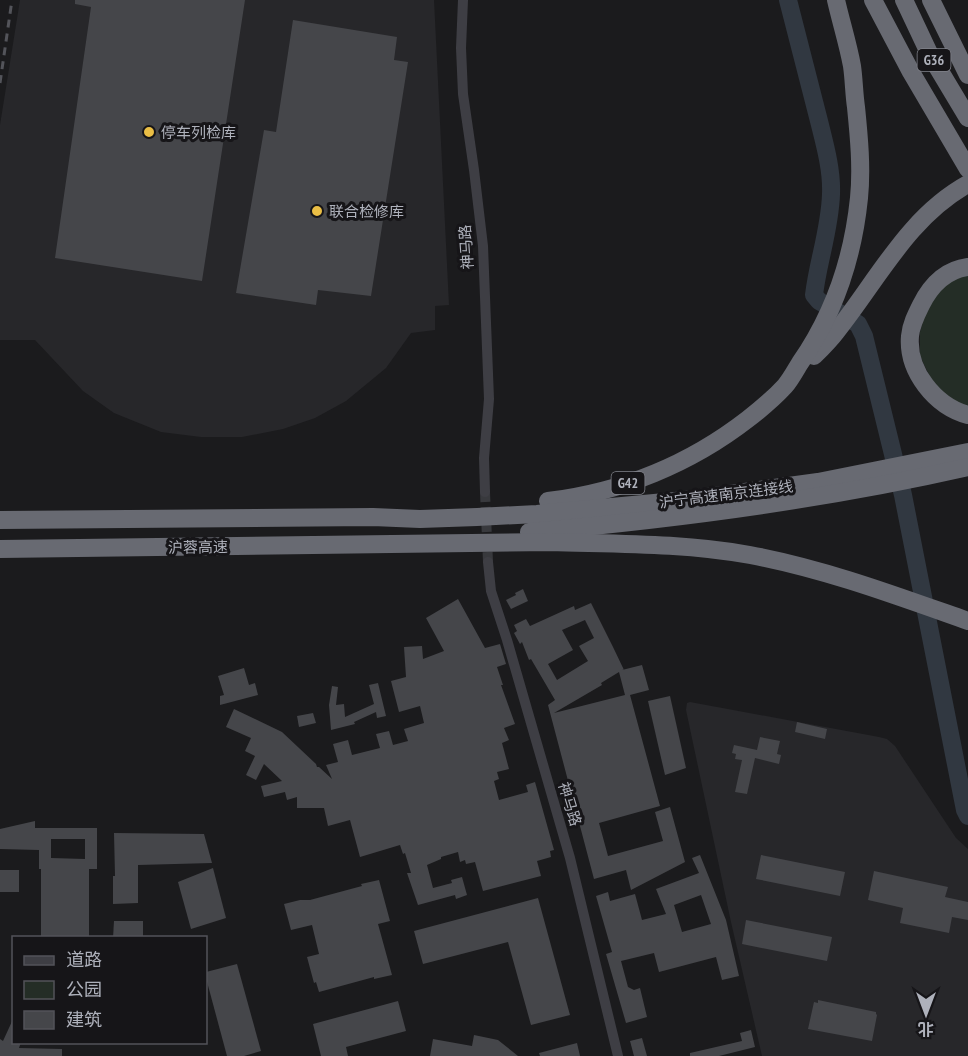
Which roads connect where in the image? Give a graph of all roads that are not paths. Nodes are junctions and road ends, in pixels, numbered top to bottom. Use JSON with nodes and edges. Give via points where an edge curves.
{"nodes":[{"id":1,"x":463,"y":0,"type":"edge"},
{"id":2,"x":836,"y":0,"type":"edge"},
{"id":3,"x":873,"y":0,"type":"edge"},
{"id":4,"x":904,"y":0,"type":"edge"},
{"id":5,"x":931,"y":0,"type":"edge"},
{"id":6,"x":968,"y":56,"type":"edge"},
{"id":7,"x":968,"y":75,"type":"edge"},
{"id":8,"x":968,"y":118,"type":"edge"},
{"id":9,"x":968,"y":169,"type":"edge"},
{"id":10,"x":968,"y":184,"type":"edge"},
{"id":11,"x":968,"y":267,"type":"edge"},
{"id":12,"x":829,"y":329,"type":"junction"},
{"id":13,"x":968,"y":415,"type":"edge"},
{"id":14,"x":968,"y":452,"type":"edge"},
{"id":15,"x":968,"y":467,"type":"edge"},
{"id":16,"x":908,"y":473,"type":"junction"},
{"id":17,"x":886,"y":477,"type":"junction"},
{"id":18,"x":484,"y":492,"type":"tunnel mouth"},
{"id":19,"x":373,"y":517,"type":"junction"},
{"id":20,"x":0,"y":520,"type":"edge"},
{"id":21,"x":396,"y":544,"type":"junction"},
{"id":22,"x":0,"y":549,"type":"edge"},
{"id":23,"x":488,"y":562,"type":"tunnel mouth"},
{"id":24,"x":968,"y":621,"type":"edge"},
{"id":25,"x":618,"y":1056,"type":"edge"}],
"edges":[{"from":1,"to":18,"type":"street","name":"神马路","via":[[463,94],[483,246],[489,399]]},
{"from":2,"to":12,"type":"highway","number":"G42","via":[[852,66],[860,142],[859,196],[853,242]]},
{"from":3,"to":9,"type":"highway"},
{"from":4,"to":8,"type":"highway","number":"G36"},
{"from":5,"to":6,"type":"highway"},
{"from":5,"to":7,"type":"highway","number":"G36"},
{"from":10,"to":12,"type":"highway","via":[[935,207],[912,230],[853,309]]},
{"from":11,"to":13,"type":"highway","via":[[946,274],[934,284],[915,316],[910,348],[920,377],[931,392],[946,405]]},
{"from":12,"to":19,"type":"highway","number":"G42","via":[[785,386],[758,411],[696,454],[658,472],[571,498]]},
{"from":14,"to":16,"type":"highway","name":"沪宁高速南京连接线","number":"G42"},
{"from":15,"to":16,"type":"highway","name":"沪宁高速南京连接线","number":"G42"},
{"from":16,"to":17,"type":"highway","name":"沪宁高速南京连接线","number":"G42"},
{"from":17,"to":19,"type":"highway","name":"沪宁高速南京连接线","number":"G42","via":[[686,500],[477,517]]},
{"from":17,"to":21,"type":"highway","name":"沪宁高速南京连接线","number":"G42","via":[[751,507],[621,524]]},
{"from":19,"to":20,"type":"highway","name":"沪蓉高速","number":"G42"},
{"from":21,"to":22,"type":"highway","name":"沪蓉高速","number":"G42"},
{"from":21,"to":24,"type":"highway","number":"G42","via":[[622,544],[749,555],[798,565]]},
{"from":23,"to":25,"type":"street","name":"神马路","via":[[490,591],[570,858]]}]}
